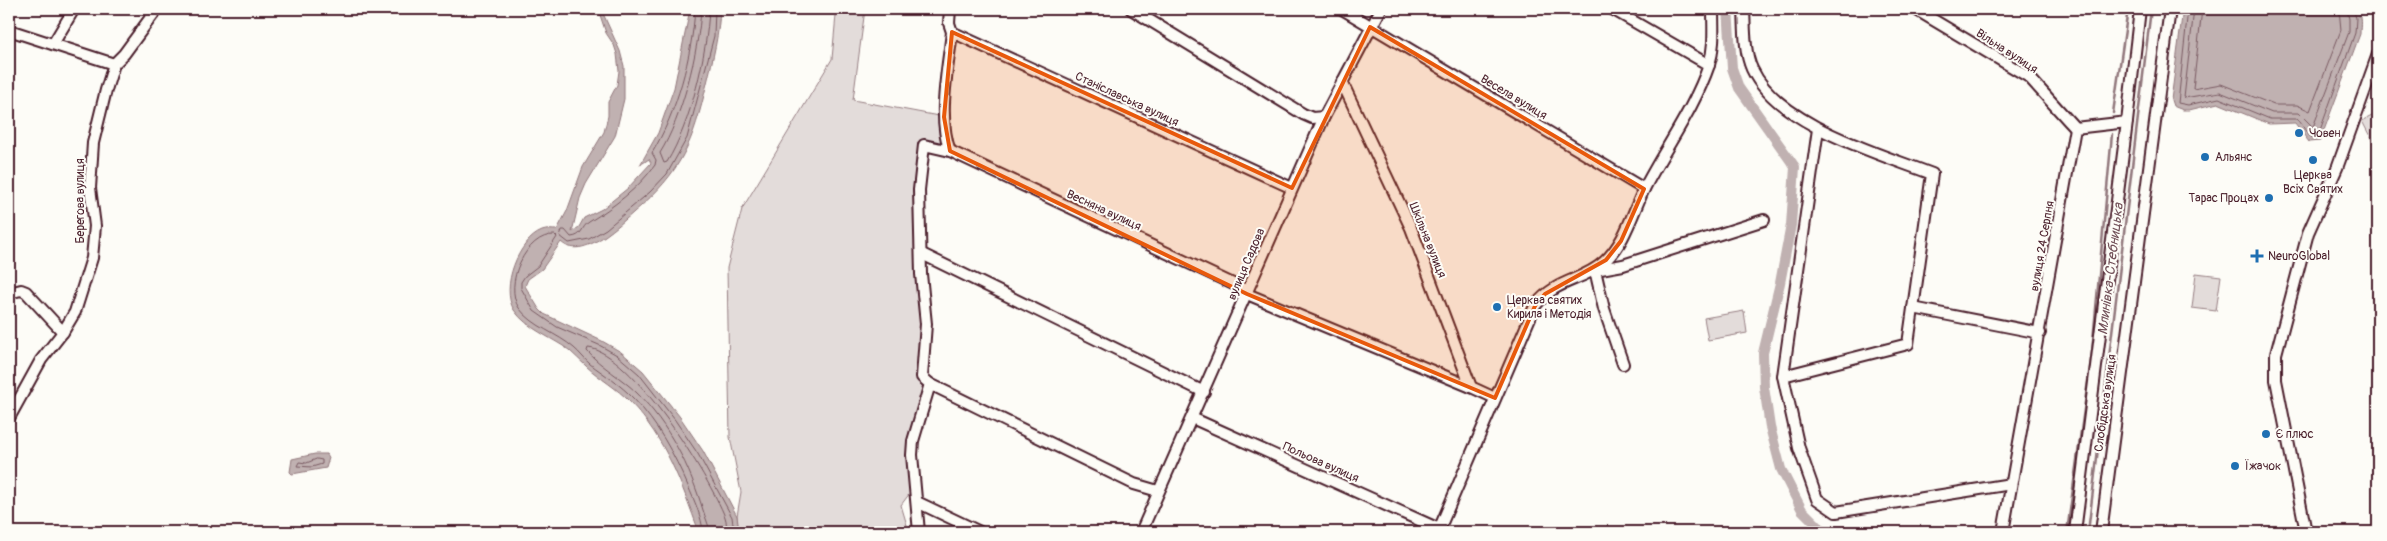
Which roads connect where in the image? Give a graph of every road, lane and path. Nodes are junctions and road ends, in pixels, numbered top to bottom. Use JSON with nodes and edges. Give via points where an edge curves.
{"nodes":[{"id":1,"x":74,"y":9,"type":"edge"},
{"id":2,"x":157,"y":9,"type":"edge"},
{"id":3,"x":950,"y":9,"type":"edge"},
{"id":4,"x":1131,"y":9,"type":"edge"},
{"id":5,"x":1342,"y":9,"type":"edge"},
{"id":6,"x":1381,"y":9,"type":"edge"},
{"id":7,"x":1612,"y":9,"type":"edge"},
{"id":8,"x":1713,"y":9,"type":"edge"},
{"id":9,"x":1744,"y":9,"type":"edge"},
{"id":10,"x":1914,"y":9,"type":"edge"},
{"id":11,"x":2140,"y":9,"type":"edge"},
{"id":12,"x":2170,"y":9,"type":"edge"},
{"id":13,"x":1370,"y":27,"type":"junction"},
{"id":14,"x":9,"y":30,"type":"edge"},
{"id":15,"x":952,"y":32,"type":"junction"},
{"id":16,"x":53,"y":44,"type":"junction"},
{"id":17,"x":2378,"y":54,"type":"edge"},
{"id":18,"x":114,"y":64,"type":"junction"},
{"id":19,"x":1708,"y":66,"type":"junction"},
{"id":20,"x":1342,"y":82,"type":"junction"},
{"id":21,"x":1324,"y":117,"type":"junction"},
{"id":22,"x":2127,"y":122,"type":"junction"},
{"id":23,"x":2075,"y":128,"type":"junction"},
{"id":24,"x":1818,"y":129,"type":"junction"},
{"id":25,"x":950,"y":151,"type":"junction"},
{"id":26,"x":1292,"y":188,"type":"junction"},
{"id":27,"x":1644,"y":189,"type":"junction"},
{"id":28,"x":1764,"y":220,"type":"dead end"},
{"id":29,"x":922,"y":254,"type":"junction"},
{"id":30,"x":1595,"y":270,"type":"junction"},
{"id":31,"x":1248,"y":292,"type":"junction"},
{"id":32,"x":9,"y":293,"type":"edge"},
{"id":33,"x":1913,"y":308,"type":"junction"},
{"id":34,"x":63,"y":332,"type":"junction"},
{"id":35,"x":2040,"y":333,"type":"junction"},
{"id":36,"x":1623,"y":364,"type":"dead end"},
{"id":37,"x":1782,"y":376,"type":"junction"},
{"id":38,"x":930,"y":384,"type":"junction"},
{"id":39,"x":1471,"y":388,"type":"junction"},
{"id":40,"x":1204,"y":392,"type":"junction"},
{"id":41,"x":1495,"y":398,"type":"junction"},
{"id":42,"x":9,"y":418,"type":"edge"},
{"id":43,"x":1192,"y":418,"type":"junction"},
{"id":44,"x":2011,"y":484,"type":"junction"},
{"id":45,"x":1158,"y":491,"type":"junction"},
{"id":46,"x":917,"y":502,"type":"junction"},
{"id":47,"x":1439,"y":531,"type":"edge"},
{"id":48,"x":919,"y":532,"type":"edge"},
{"id":49,"x":980,"y":532,"type":"edge"},
{"id":50,"x":1141,"y":532,"type":"edge"},
{"id":51,"x":2003,"y":532,"type":"edge"},
{"id":52,"x":2076,"y":532,"type":"edge"},
{"id":53,"x":2101,"y":532,"type":"edge"},
{"id":54,"x":2306,"y":532,"type":"edge"}],
"edges":[{"from":1,"to":16,"type":"street"},
{"from":2,"to":18,"type":"street","name":"Берегова вулиця"},
{"from":3,"to":15,"type":"street"},
{"from":4,"to":21,"type":"street","via":[[1303,114],[1312,118]]},
{"from":5,"to":13,"type":"street","name":"Весела вулиця"},
{"from":6,"to":13,"type":"street","name":"вулиця Садова"},
{"from":7,"to":19,"type":"street"},
{"from":8,"to":19,"type":"street","via":[[1714,45]]},
{"from":9,"to":24,"type":"street","via":[[1751,69],[1769,93],[1798,118]]},
{"from":10,"to":23,"type":"street","name":"Вільна вулиця","via":[[2029,77]]},
{"from":11,"to":22,"type":"street"},
{"from":12,"to":53,"type":"street","name":"Слобідська вулиця"},
{"from":13,"to":20,"type":"street","name":"вулиця Садова"},
{"from":13,"to":27,"type":"street","name":"Весела вулиця"},
{"from":14,"to":16,"type":"street"},
{"from":15,"to":25,"type":"street","via":[[944,117],[945,138]]},
{"from":15,"to":26,"type":"street","name":"Станіславська вулиця"},
{"from":16,"to":18,"type":"street"},
{"from":17,"to":54,"type":"street","via":[[2337,168],[2308,233],[2276,354],[2276,380]]},
{"from":18,"to":34,"type":"street","name":"Берегова вулиця","via":[[93,143],[90,188],[95,226],[92,258],[75,312]]},
{"from":19,"to":27,"type":"street"},
{"from":20,"to":21,"type":"street","name":"вулиця Садова"},
{"from":20,"to":39,"type":"street","name":"Шкільна вулиця","via":[[1411,228]]},
{"from":21,"to":26,"type":"street","name":"вулиця Садова"},
{"from":22,"to":23,"type":"street"},
{"from":22,"to":52,"type":"street"},
{"from":23,"to":35,"type":"street","name":"вулиця 24 Серпня"},
{"from":24,"to":33,"type":"street","via":[[1932,174]]},
{"from":24,"to":37,"type":"street"},
{"from":25,"to":29,"type":"street","name":"Весняна вулиця","via":[[924,145],[919,190]]},
{"from":25,"to":31,"type":"street","name":"Весняна вулиця"},
{"from":26,"to":31,"type":"street","name":"вулиця Садова"},
{"from":27,"to":30,"type":"street","via":[[1621,240]]},
{"from":28,"to":30,"type":"street","via":[[1623,265]]},
{"from":29,"to":38,"type":"street","via":[[926,324],[922,377]]},
{"from":29,"to":40,"type":"street"},
{"from":30,"to":36,"type":"street"},
{"from":30,"to":41,"type":"street","via":[[1556,287],[1535,306]]},
{"from":31,"to":39,"type":"street","name":"Весняна вулиця"},
{"from":31,"to":40,"type":"street","name":"вулиця Садова"},
{"from":32,"to":34,"type":"street","via":[[26,292]]},
{"from":33,"to":35,"type":"street"},
{"from":33,"to":37,"type":"street","via":[[1908,344]]},
{"from":34,"to":42,"type":"street","name":"Берегова вулиця","via":[[41,360]]},
{"from":35,"to":44,"type":"street","name":"вулиця 24 Серпня"},
{"from":37,"to":44,"type":"street","via":[[1799,448],[1817,499],[1836,512]]},
{"from":38,"to":45,"type":"street","via":[[1134,484]]},
{"from":38,"to":46,"type":"street","via":[[913,441],[913,489]]},
{"from":39,"to":41,"type":"street"},
{"from":40,"to":43,"type":"street","name":"вулиця Садова"},
{"from":41,"to":47,"type":"street"},
{"from":43,"to":45,"type":"street","name":"вулиця Садова"},
{"from":43,"to":47,"type":"street","name":"Польова вулиця"},
{"from":44,"to":51,"type":"street","name":"вулиця 24 Серпня"},
{"from":45,"to":50,"type":"street","name":"вулиця Садова"},
{"from":46,"to":48,"type":"street"},
{"from":46,"to":49,"type":"street"}]}
